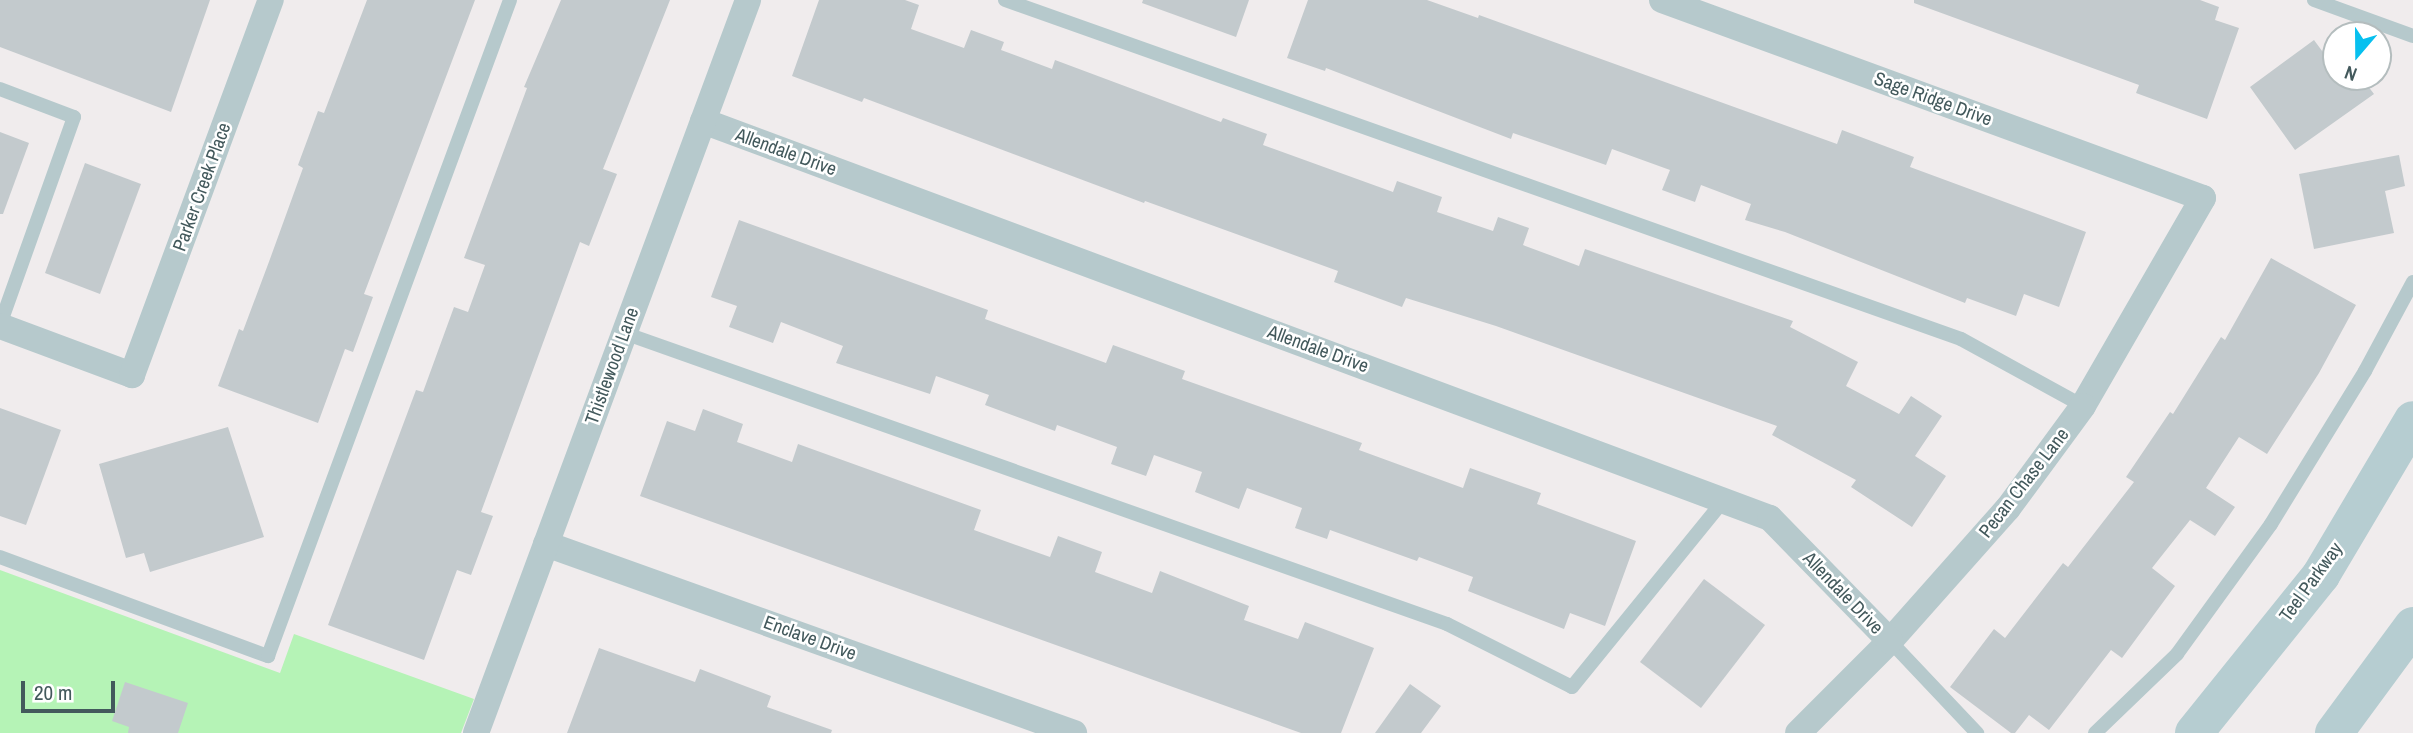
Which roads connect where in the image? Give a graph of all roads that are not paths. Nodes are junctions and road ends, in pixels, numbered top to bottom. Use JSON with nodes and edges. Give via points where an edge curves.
{"nodes":[{"id":1,"x":271,"y":0,"type":"edge"},
{"id":2,"x":510,"y":0,"type":"edge"},
{"id":3,"x":748,"y":0,"type":"edge"},
{"id":4,"x":1004,"y":0,"type":"edge"},
{"id":5,"x":1662,"y":0,"type":"edge"},
{"id":6,"x":2314,"y":0,"type":"edge"},
{"id":7,"x":2413,"y":36,"type":"edge"},
{"id":8,"x":0,"y":89,"type":"edge"},
{"id":9,"x":704,"y":121,"type":"junction"},
{"id":10,"x":2203,"y":198,"type":"joint"},
{"id":11,"x":2413,"y":282,"type":"edge"},
{"id":12,"x":0,"y":326,"type":"edge"},
{"id":13,"x":624,"y":333,"type":"junction"},
{"id":14,"x":2083,"y":406,"type":"junction"},
{"id":15,"x":2413,"y":420,"type":"edge"},
{"id":16,"x":1724,"y":500,"type":"junction"},
{"id":17,"x":546,"y":544,"type":"junction"},
{"id":18,"x":0,"y":557,"type":"edge"},
{"id":19,"x":2413,"y":626,"type":"edge"},
{"id":20,"x":1890,"y":641,"type":"junction"},
{"id":21,"x":476,"y":733,"type":"edge"},
{"id":22,"x":1074,"y":733,"type":"edge"},
{"id":23,"x":1798,"y":733,"type":"edge"},
{"id":24,"x":1977,"y":733,"type":"edge"},
{"id":25,"x":2095,"y":733,"type":"edge"},
{"id":26,"x":2194,"y":733,"type":"edge"},
{"id":27,"x":2334,"y":733,"type":"edge"}],
"edges":[{"from":1,"to":12,"type":"street","name":"Parker Creek Place","via":[[132,375]]},
{"from":2,"to":18,"type":"lane","via":[[268,656]]},
{"from":3,"to":9,"type":"street","name":"Thistlewood Lane"},
{"from":4,"to":14,"type":"lane","via":[[1961,339]]},
{"from":5,"to":10,"type":"street","name":"Sage Ridge Drive"},
{"from":6,"to":7,"type":"lane"},
{"from":8,"to":12,"type":"lane","via":[[74,117]]},
{"from":9,"to":13,"type":"street","name":"Thistlewood Lane"},
{"from":9,"to":16,"type":"street","name":"Allendale Drive"},
{"from":10,"to":14,"type":"street","name":"Pecan Chase Lane"},
{"from":11,"to":25,"type":"lane","via":[[2365,371],[2271,524],[2176,654]]},
{"from":13,"to":16,"type":"lane","via":[[1447,624],[1572,687]]},
{"from":13,"to":17,"type":"street","name":"Thistlewood Lane"},
{"from":14,"to":20,"type":"street","name":"Pecan Chase Lane","via":[[2008,508]]},
{"from":15,"to":26,"type":"main road","name":"Teel Parkway","via":[[2321,575]]},
{"from":16,"to":20,"type":"street","name":"Allendale Drive","via":[[1770,517]]},
{"from":17,"to":21,"type":"street","name":"Thistlewood Lane"},
{"from":17,"to":22,"type":"street","name":"Enclave Drive"},
{"from":19,"to":27,"type":"main road"},
{"from":20,"to":23,"type":"street","name":"Pecan Chase Lane"},
{"from":20,"to":24,"type":"lane"}]}
